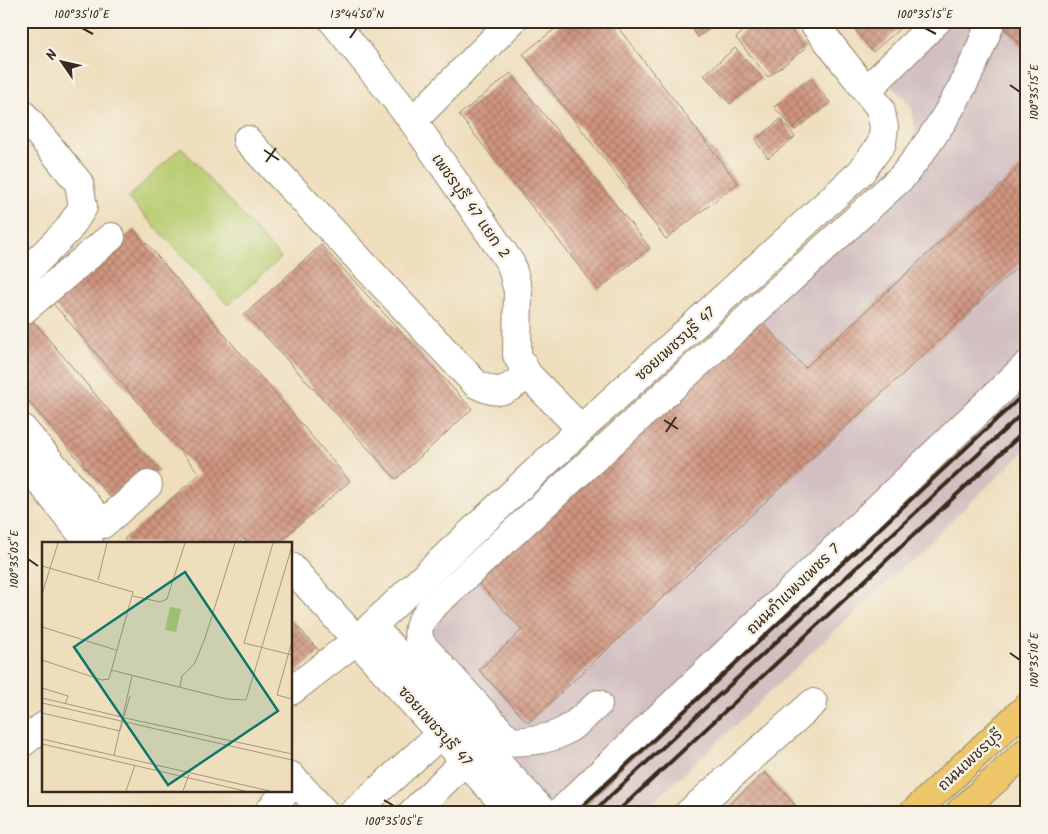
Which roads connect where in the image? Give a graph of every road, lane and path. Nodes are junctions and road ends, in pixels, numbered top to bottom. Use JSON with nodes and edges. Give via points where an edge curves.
{"nodes":[{"id":1,"x":333,"y":21,"type":"edge"},
{"id":2,"x":512,"y":21,"type":"edge"},
{"id":3,"x":812,"y":21,"type":"edge"},
{"id":4,"x":937,"y":21,"type":"edge"},
{"id":5,"x":991,"y":21,"type":"edge"},
{"id":6,"x":867,"y":90,"type":"junction"},
{"id":7,"x":21,"y":112,"type":"edge"},
{"id":8,"x":413,"y":121,"type":"junction"},
{"id":9,"x":247,"y":140,"type":"dead end"},
{"id":10,"x":111,"y":237,"type":"dead end"},
{"id":11,"x":21,"y":277,"type":"edge"},
{"id":12,"x":21,"y":312,"type":"edge"},
{"id":13,"x":1027,"y":365,"type":"edge"},
{"id":14,"x":528,"y":376,"type":"junction"},
{"id":15,"x":580,"y":429,"type":"junction"},
{"id":16,"x":24,"y":443,"type":"edge"},
{"id":17,"x":148,"y":485,"type":"dead end"},
{"id":18,"x":88,"y":542,"type":"edge"},
{"id":19,"x":292,"y":568,"type":"edge"},
{"id":20,"x":364,"y":633,"type":"junction"},
{"id":21,"x":292,"y":690,"type":"edge"},
{"id":22,"x":813,"y":703,"type":"dead end"},
{"id":23,"x":598,"y":704,"type":"dead end"},
{"id":24,"x":1027,"y":707,"type":"edge"},
{"id":25,"x":42,"y":728,"type":"edge"},
{"id":26,"x":442,"y":733,"type":"junction"},
{"id":27,"x":21,"y":744,"type":"edge"},
{"id":28,"x":1027,"y":752,"type":"edge"},
{"id":29,"x":473,"y":753,"type":"junction"},
{"id":30,"x":292,"y":777,"type":"edge"},
{"id":31,"x":286,"y":792,"type":"edge"},
{"id":32,"x":973,"y":808,"type":"edge"},
{"id":33,"x":268,"y":813,"type":"edge"},
{"id":34,"x":325,"y":813,"type":"edge"},
{"id":35,"x":353,"y":813,"type":"edge"},
{"id":36,"x":412,"y":813,"type":"edge"},
{"id":37,"x":512,"y":813,"type":"edge"},
{"id":38,"x":544,"y":813,"type":"edge"},
{"id":39,"x":559,"y":813,"type":"edge"},
{"id":40,"x":689,"y":813,"type":"edge"},
{"id":41,"x":913,"y":813,"type":"edge"}],
"edges":[{"from":1,"to":8,"type":"street","name":"เพชรบุุรี 47 แยก 2"},
{"from":2,"to":8,"type":"street"},
{"from":3,"to":6,"type":"street","name":"ซอยเพชรบุรี 47"},
{"from":4,"to":6,"type":"street"},
{"from":5,"to":23,"type":"street","via":[[973,69],[955,101],[932,141],[902,177],[423,618],[418,631],[422,645],[510,742],[560,735]]},
{"from":6,"to":15,"type":"street","name":"ซอยเพชรบุรี 47","via":[[880,108],[884,128],[882,143],[861,172]]},
{"from":7,"to":11,"type":"street","via":[[78,183],[83,207],[68,230]]},
{"from":8,"to":14,"type":"street","name":"เพชรบุุรี 47 แยก 2","via":[[511,264],[518,291],[517,354]]},
{"from":9,"to":14,"type":"street","via":[[476,384],[493,392],[505,391]]},
{"from":10,"to":12,"type":"street"},
{"from":13,"to":39,"type":"street","name":"ถนนกำแพงเพชร 7"},
{"from":14,"to":15,"type":"street","name":"เพชรบุุรี 47 แยก 2"},
{"from":15,"to":20,"type":"street","name":"ซอยเพชรบุรี 47"},
{"from":16,"to":17,"type":"street","via":[[103,524]]},
{"from":16,"to":18,"type":"street"},
{"from":19,"to":20,"type":"street"},
{"from":20,"to":21,"type":"street","name":"ซอยเพชรบุรี 47"},
{"from":20,"to":26,"type":"street","name":"ซอยเพชรบุรี 47"},
{"from":20,"to":29,"type":"street"},
{"from":22,"to":40,"type":"street"},
{"from":24,"to":41,"type":"main road","name":"ถนนเพชรบุรี"},
{"from":25,"to":27,"type":"street"},
{"from":26,"to":29,"type":"street","name":"ซอยเพชรบุรี 47"},
{"from":26,"to":35,"type":"street"},
{"from":28,"to":32,"type":"main road","name":"ถนนเพชรบุรี"},
{"from":29,"to":36,"type":"street"},
{"from":29,"to":37,"type":"street","name":"ซอยเพชรบุรี 47"},
{"from":29,"to":38,"type":"street"},
{"from":30,"to":34,"type":"street"},
{"from":31,"to":33,"type":"street"}]}
